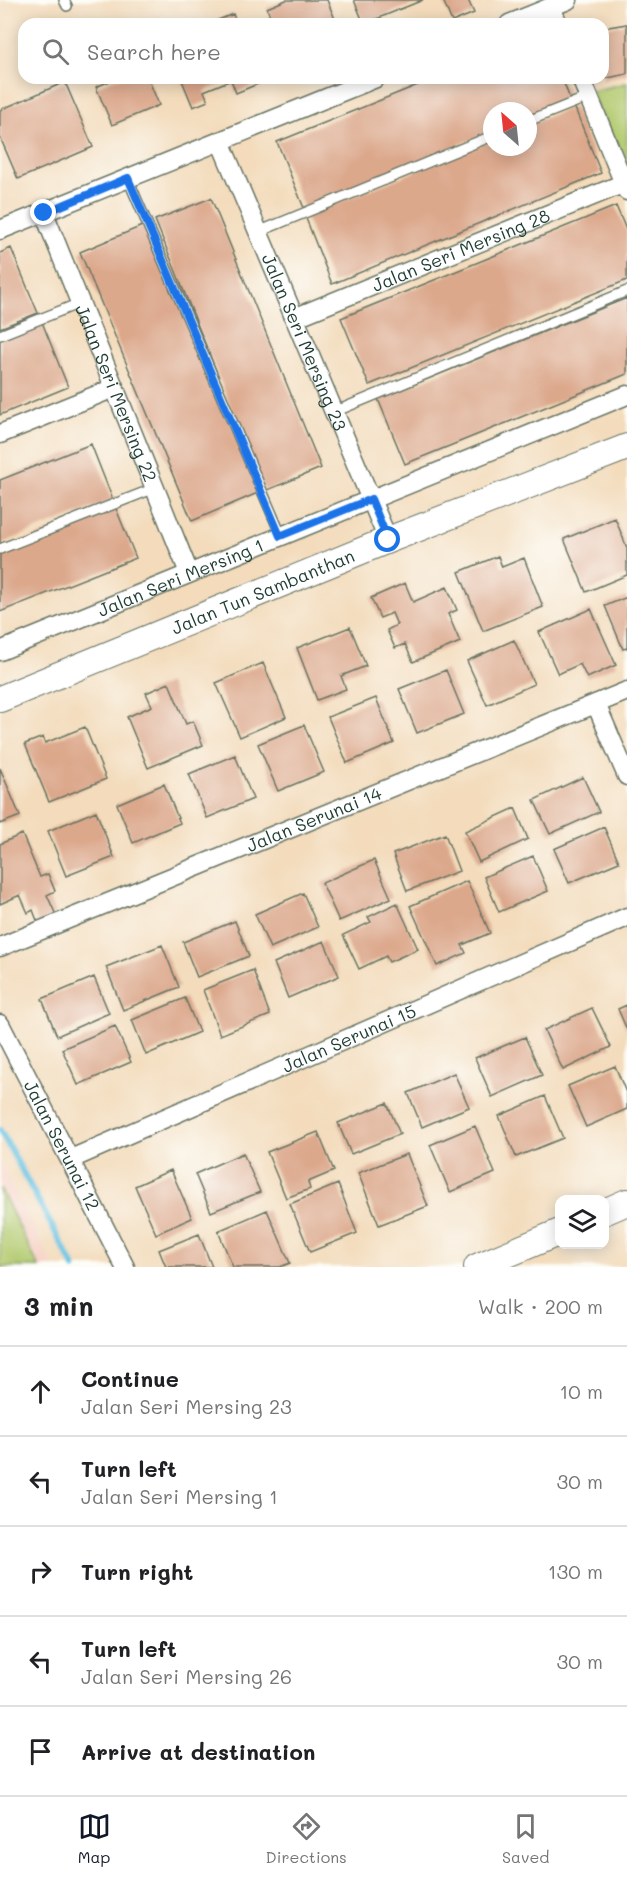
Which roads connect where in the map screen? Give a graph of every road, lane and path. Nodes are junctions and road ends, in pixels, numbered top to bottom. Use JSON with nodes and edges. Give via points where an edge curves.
{"nodes":[{"id":1,"x":559,"y":3,"type":"edge"},
{"id":2,"x":523,"y":18,"type":"edge"},
{"id":3,"x":558,"y":18,"type":"edge"},
{"id":4,"x":361,"y":84,"type":"edge"},
{"id":5,"x":583,"y":84,"type":"edge"},
{"id":6,"x":588,"y":97,"type":"junction"},
{"id":7,"x":537,"y":118,"type":"edge"},
{"id":8,"x":483,"y":140,"type":"edge"},
{"id":9,"x":220,"y":141,"type":"junction"},
{"id":10,"x":128,"y":178,"type":"junction"},
{"id":11,"x":626,"y":185,"type":"edge"},
{"id":12,"x":44,"y":213,"type":"junction"},
{"id":13,"x":0,"y":230,"type":"edge"},
{"id":14,"x":258,"y":232,"type":"junction"},
{"id":15,"x":627,"y":291,"type":"edge"},
{"id":16,"x":80,"y":303,"type":"junction"},
{"id":17,"x":294,"y":318,"type":"junction"},
{"id":18,"x":0,"y":334,"type":"edge"},
{"id":19,"x":114,"y":388,"type":"junction"},
{"id":20,"x":627,"y":395,"type":"edge"},
{"id":21,"x":334,"y":412,"type":"junction"},
{"id":22,"x":0,"y":434,"type":"edge"},
{"id":23,"x":627,"y":447,"type":"edge"},
{"id":24,"x":155,"y":488,"type":"junction"},
{"id":25,"x":380,"y":520,"type":"junction"},
{"id":26,"x":280,"y":536,"type":"junction"},
{"id":27,"x":0,"y":549,"type":"edge"},
{"id":28,"x":189,"y":573,"type":"junction"},
{"id":29,"x":0,"y":651,"type":"edge"},
{"id":30,"x":627,"y":691,"type":"edge"},
{"id":31,"x":0,"y":699,"type":"edge"},
{"id":32,"x":596,"y":704,"type":"junction"},
{"id":33,"x":627,"y":776,"type":"edge"},
{"id":34,"x":627,"y":917,"type":"edge"},
{"id":35,"x":0,"y":947,"type":"edge"},
{"id":36,"x":0,"y":1024,"type":"edge"},
{"id":37,"x":71,"y":1159,"type":"junction"},
{"id":38,"x":627,"y":1203,"type":"edge"},
{"id":39,"x":609,"y":1210,"type":"edge"},
{"id":40,"x":555,"y":1234,"type":"edge"},
{"id":41,"x":492,"y":1264,"type":"edge"},
{"id":42,"x":125,"y":1267,"type":"edge"}],
"edges":[{"from":1,"to":2,"type":"street"},
{"from":1,"to":3,"type":"street"},
{"from":4,"to":9,"type":"street"},
{"from":5,"to":6,"type":"street"},
{"from":6,"to":7,"type":"lane"},
{"from":6,"to":11,"type":"street"},
{"from":8,"to":14,"type":"lane"},
{"from":9,"to":10,"type":"street"},
{"from":9,"to":14,"type":"street","name":"Jalan Seri Mersing 23"},
{"from":10,"to":12,"type":"street"},
{"from":10,"to":26,"type":"lane"},
{"from":11,"to":17,"type":"street","name":"Jalan Seri Mersing 28"},
{"from":12,"to":13,"type":"street"},
{"from":12,"to":16,"type":"street","name":"Jalan Seri Mersing 22"},
{"from":14,"to":17,"type":"street","name":"Jalan Seri Mersing 23"},
{"from":15,"to":21,"type":"lane"},
{"from":16,"to":18,"type":"lane"},
{"from":16,"to":19,"type":"street","name":"Jalan Seri Mersing 22"},
{"from":17,"to":21,"type":"street","name":"Jalan Seri Mersing 23"},
{"from":19,"to":22,"type":"street"},
{"from":19,"to":24,"type":"street","name":"Jalan Seri Mersing 22"},
{"from":20,"to":25,"type":"street","name":"Jalan Seri Mersing 1"},
{"from":21,"to":25,"type":"street","name":"Jalan Seri Mersing 23"},
{"from":23,"to":25,"type":"street","name":"Jalan Tun Sambanthan"},
{"from":24,"to":27,"type":"lane"},
{"from":24,"to":28,"type":"street","name":"Jalan Seri Mersing 22"},
{"from":25,"to":26,"type":"street","name":"Jalan Seri Mersing 1"},
{"from":25,"to":31,"type":"street","name":"Jalan Tun Sambanthan"},
{"from":26,"to":28,"type":"street","name":"Jalan Seri Mersing 1"},
{"from":28,"to":29,"type":"street","name":"Jalan Seri Mersing 1"},
{"from":30,"to":32,"type":"street","name":"Jalan Serunai 14"},
{"from":32,"to":33,"type":"street"},
{"from":32,"to":35,"type":"street","name":"Jalan Serunai 14"},
{"from":34,"to":37,"type":"street","name":"Jalan Serunai 15"},
{"from":36,"to":37,"type":"street","name":"Jalan Serunai 12"},
{"from":37,"to":42,"type":"street","name":"Jalan Serunai 12"},
{"from":38,"to":39,"type":"street"},
{"from":40,"to":41,"type":"street"}]}
